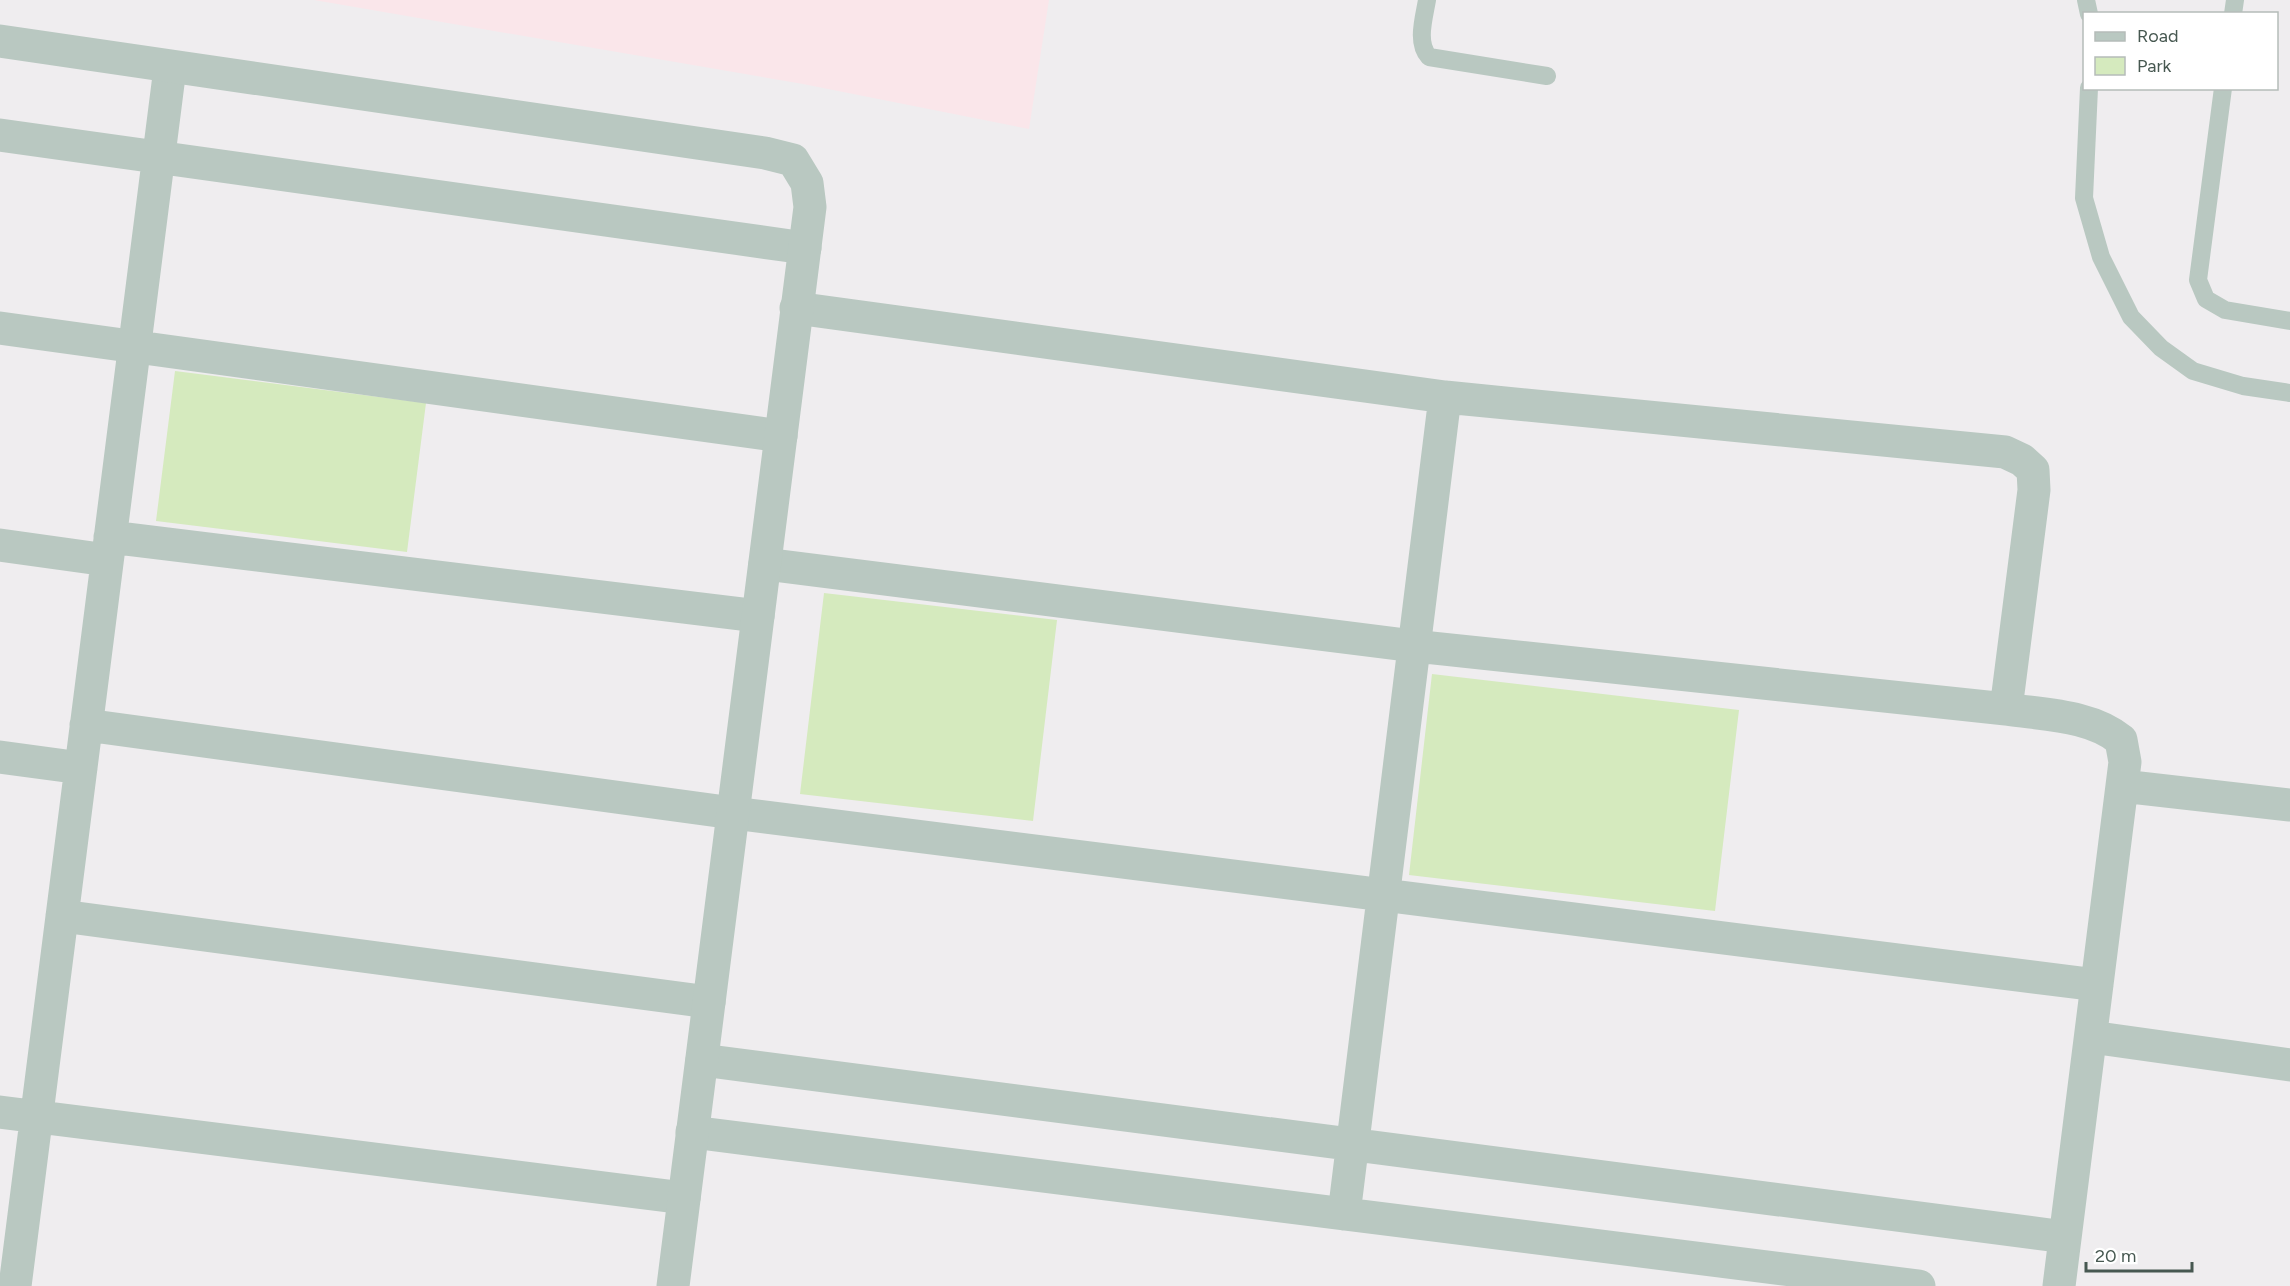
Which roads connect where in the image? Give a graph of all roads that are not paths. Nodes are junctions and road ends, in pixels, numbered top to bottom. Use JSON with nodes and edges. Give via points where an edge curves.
{"nodes":[{"id":1,"x":1427,"y":0,"type":"edge"},
{"id":2,"x":0,"y":41,"type":"edge"},
{"id":3,"x":170,"y":68,"type":"junction"},
{"id":4,"x":1547,"y":76,"type":"dead end"},
{"id":5,"x":2089,"y":90,"type":"edge"},
{"id":6,"x":2223,"y":90,"type":"edge"},
{"id":7,"x":0,"y":135,"type":"edge"},
{"id":8,"x":158,"y":159,"type":"junction"},
{"id":9,"x":805,"y":248,"type":"junction"},
{"id":10,"x":796,"y":308,"type":"junction"},
{"id":11,"x":2290,"y":321,"type":"edge"},
{"id":12,"x":0,"y":328,"type":"edge"},
{"id":13,"x":134,"y":346,"type":"junction"},
{"id":14,"x":2290,"y":393,"type":"edge"},
{"id":15,"x":1445,"y":397,"type":"junction"},
{"id":16,"x":781,"y":436,"type":"junction"},
{"id":17,"x":0,"y":545,"type":"edge"},
{"id":18,"x":108,"y":548,"type":"junction"},
{"id":19,"x":765,"y":564,"type":"junction"},
{"id":20,"x":758,"y":616,"type":"junction"},
{"id":21,"x":1414,"y":646,"type":"junction"},
{"id":22,"x":2006,"y":709,"type":"junction"},
{"id":23,"x":86,"y":725,"type":"junction"},
{"id":24,"x":0,"y":757,"type":"edge"},
{"id":25,"x":81,"y":768,"type":"junction"},
{"id":26,"x":2122,"y":786,"type":"junction"},
{"id":27,"x":2290,"y":806,"type":"edge"},
{"id":28,"x":733,"y":813,"type":"junction"},
{"id":29,"x":1383,"y":895,"type":"junction"},
{"id":30,"x":62,"y":916,"type":"junction"},
{"id":31,"x":2097,"y":985,"type":"junction"},
{"id":32,"x":709,"y":1002,"type":"junction"},
{"id":33,"x":2091,"y":1037,"type":"junction"},
{"id":34,"x":702,"y":1060,"type":"junction"},
{"id":35,"x":2290,"y":1065,"type":"edge"},
{"id":36,"x":0,"y":1112,"type":"edge"},
{"id":37,"x":37,"y":1117,"type":"junction"},
{"id":38,"x":692,"y":1132,"type":"junction"},
{"id":39,"x":1352,"y":1144,"type":"junction"},
{"id":40,"x":684,"y":1198,"type":"junction"},
{"id":41,"x":1344,"y":1214,"type":"junction"},
{"id":42,"x":2065,"y":1237,"type":"junction"},
{"id":43,"x":15,"y":1286,"type":"edge"},
{"id":44,"x":673,"y":1286,"type":"edge"},
{"id":45,"x":1919,"y":1286,"type":"edge"},
{"id":46,"x":2059,"y":1286,"type":"edge"}],
"edges":[{"from":1,"to":4,"type":"lane","via":[[1422,38],[1423,51],[1429,57]]},
{"from":2,"to":3,"type":"street"},
{"from":3,"to":8,"type":"street"},
{"from":3,"to":9,"type":"street","via":[[793,160],[807,183],[810,207]]},
{"from":5,"to":14,"type":"lane","via":[[2084,198],[2101,257],[2131,317],[2161,348],[2193,371],[2243,386]]},
{"from":6,"to":11,"type":"lane","via":[[2198,280],[2206,299],[2225,310]]},
{"from":7,"to":8,"type":"street"},
{"from":8,"to":9,"type":"street"},
{"from":8,"to":13,"type":"street"},
{"from":9,"to":10,"type":"street"},
{"from":10,"to":15,"type":"street"},
{"from":10,"to":16,"type":"street"},
{"from":12,"to":13,"type":"street"},
{"from":13,"to":16,"type":"street"},
{"from":13,"to":18,"type":"street"},
{"from":15,"to":21,"type":"street"},
{"from":15,"to":22,"type":"street","via":[[2005,452],[2022,460],[2033,470],[2034,490]]},
{"from":16,"to":19,"type":"street"},
{"from":17,"to":18,"type":"street"},
{"from":18,"to":20,"type":"street"},
{"from":18,"to":23,"type":"street"},
{"from":19,"to":20,"type":"street"},
{"from":19,"to":21,"type":"street"},
{"from":20,"to":28,"type":"street"},
{"from":21,"to":22,"type":"street"},
{"from":21,"to":29,"type":"street"},
{"from":22,"to":26,"type":"street","via":[[2093,723],[2108,729],[2121,740],[2125,762]]},
{"from":23,"to":25,"type":"street"},
{"from":23,"to":28,"type":"street"},
{"from":24,"to":25,"type":"street"},
{"from":25,"to":30,"type":"street"},
{"from":26,"to":27,"type":"street"},
{"from":26,"to":31,"type":"street"},
{"from":28,"to":29,"type":"street"},
{"from":28,"to":32,"type":"street"},
{"from":29,"to":31,"type":"street"},
{"from":29,"to":39,"type":"street"},
{"from":30,"to":32,"type":"street"},
{"from":30,"to":37,"type":"street"},
{"from":31,"to":33,"type":"street"},
{"from":32,"to":34,"type":"street"},
{"from":33,"to":35,"type":"street"},
{"from":33,"to":42,"type":"street"},
{"from":34,"to":38,"type":"street"},
{"from":34,"to":39,"type":"street"},
{"from":36,"to":37,"type":"street"},
{"from":37,"to":40,"type":"street"},
{"from":37,"to":43,"type":"street"},
{"from":38,"to":40,"type":"street"},
{"from":38,"to":41,"type":"street"},
{"from":39,"to":41,"type":"street"},
{"from":39,"to":42,"type":"street"},
{"from":40,"to":44,"type":"street"},
{"from":41,"to":45,"type":"street"},
{"from":42,"to":46,"type":"street"}]}
